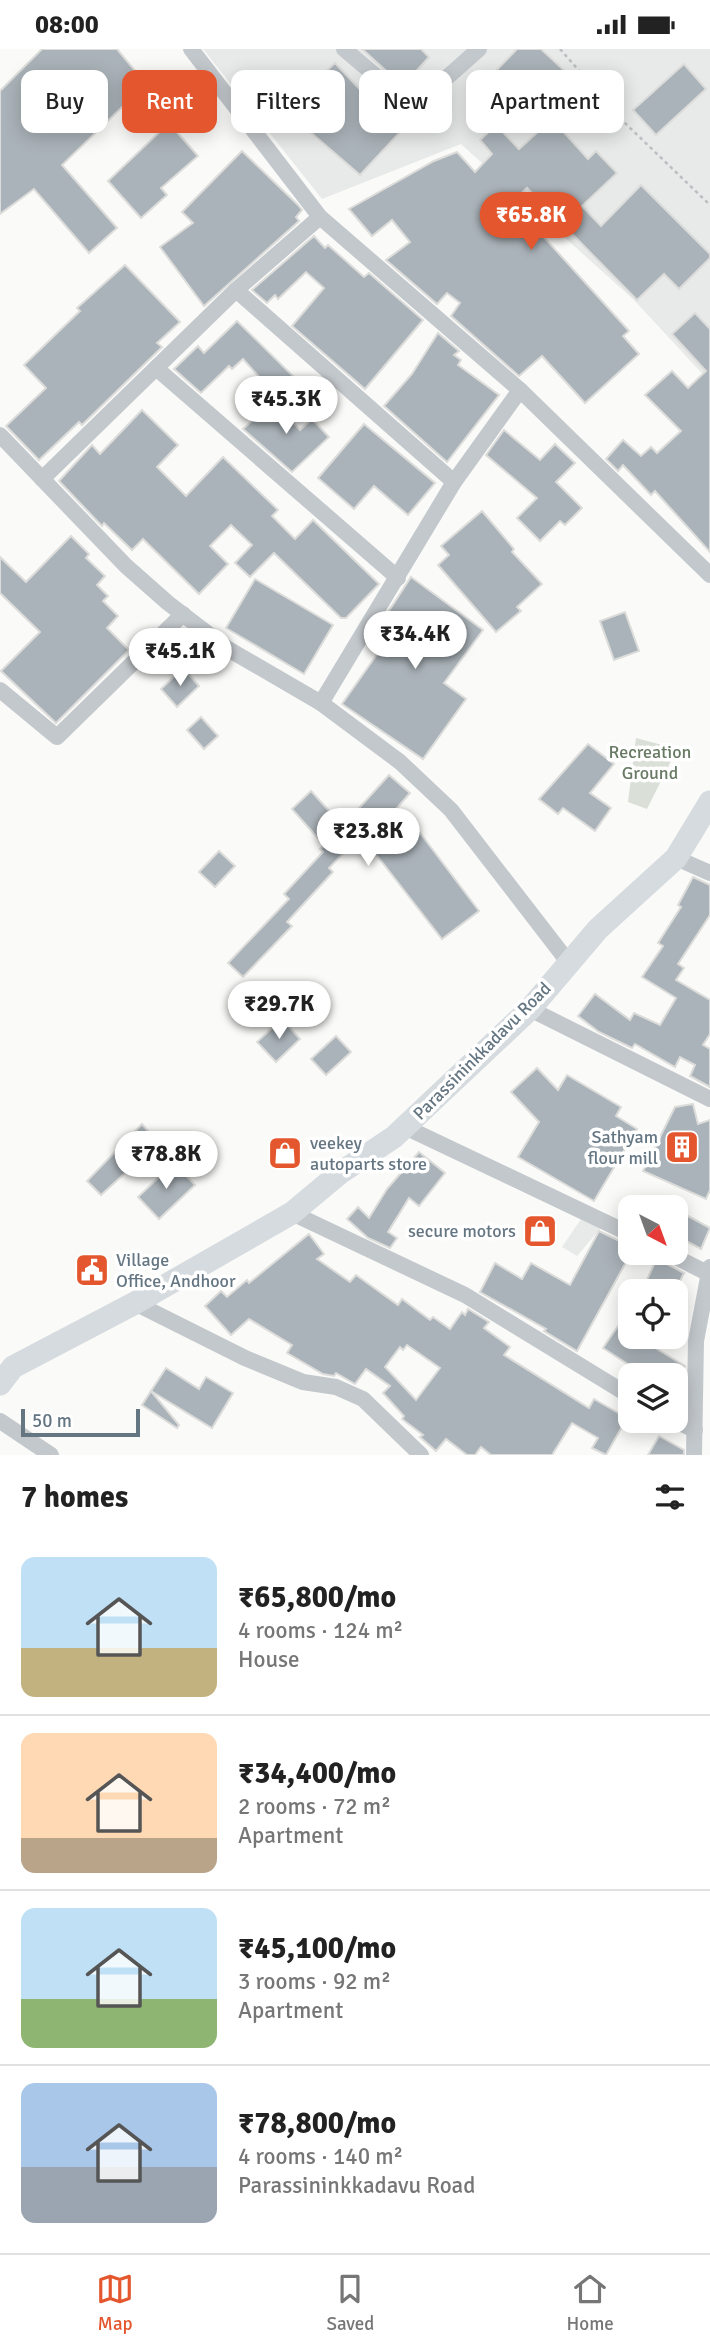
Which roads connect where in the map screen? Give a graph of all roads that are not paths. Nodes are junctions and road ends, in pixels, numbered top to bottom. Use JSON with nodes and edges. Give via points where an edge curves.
{"nodes":[{"id":1,"x":191,"y":49,"type":"edge"},
{"id":2,"x":344,"y":49,"type":"edge"},
{"id":3,"x":479,"y":49,"type":"edge"},
{"id":4,"x":320,"y":217,"type":"junction"},
{"id":5,"x":236,"y":290,"type":"junction"},
{"id":6,"x":156,"y":368,"type":"junction"},
{"id":7,"x":520,"y":390,"type":"junction"},
{"id":8,"x":0,"y":435,"type":"edge"},
{"id":9,"x":42,"y":479,"type":"junction"},
{"id":10,"x":454,"y":482,"type":"junction"},
{"id":11,"x":710,"y":575,"type":"edge"},
{"id":12,"x":398,"y":578,"type":"junction"},
{"id":13,"x":183,"y":614,"type":"junction"},
{"id":14,"x":0,"y":689,"type":"edge"},
{"id":15,"x":321,"y":703,"type":"junction"},
{"id":16,"x":710,"y":802,"type":"edge"},
{"id":17,"x":676,"y":858,"type":"junction"},
{"id":18,"x":710,"y":873,"type":"edge"},
{"id":19,"x":569,"y":963,"type":"junction"},
{"id":20,"x":530,"y":1009,"type":"junction"},
{"id":21,"x":710,"y":1099,"type":"edge"},
{"id":22,"x":405,"y":1127,"type":"junction"},
{"id":23,"x":292,"y":1213,"type":"junction"},
{"id":24,"x":618,"y":1228,"type":"edge"},
{"id":25,"x":688,"y":1262,"type":"edge"},
{"id":26,"x":709,"y":1270,"type":"edge"},
{"id":27,"x":135,"y":1303,"type":"junction"},
{"id":28,"x":696,"y":1341,"type":"junction"},
{"id":29,"x":710,"y":1351,"type":"edge"},
{"id":30,"x":4,"y":1370,"type":"edge"},
{"id":31,"x":618,"y":1389,"type":"edge"},
{"id":32,"x":0,"y":1421,"type":"edge"},
{"id":33,"x":688,"y":1427,"type":"edge"},
{"id":34,"x":695,"y":1430,"type":"junction"},
{"id":35,"x":51,"y":1455,"type":"edge"},
{"id":36,"x":421,"y":1455,"type":"edge"},
{"id":37,"x":694,"y":1455,"type":"edge"}],
"edges":[{"from":1,"to":4,"type":"street"},
{"from":2,"to":3,"type":"street","via":[[410,100],[425,94]]},
{"from":4,"to":5,"type":"street"},
{"from":4,"to":7,"type":"street"},
{"from":5,"to":6,"type":"street"},
{"from":5,"to":10,"type":"street"},
{"from":6,"to":9,"type":"street"},
{"from":6,"to":12,"type":"street"},
{"from":7,"to":10,"type":"street"},
{"from":7,"to":11,"type":"street"},
{"from":8,"to":9,"type":"street"},
{"from":9,"to":13,"type":"street","via":[[126,566]]},
{"from":10,"to":12,"type":"street"},
{"from":12,"to":15,"type":"street"},
{"from":13,"to":14,"type":"street","via":[[57,737]]},
{"from":13,"to":15,"type":"street","via":[[228,649]]},
{"from":15,"to":19,"type":"street","via":[[400,762],[451,810]]},
{"from":16,"to":17,"type":"main road","name":"Parassininkkadavu Road"},
{"from":17,"to":18,"type":"street"},
{"from":17,"to":19,"type":"main road","name":"Parassininkkadavu Road","via":[[645,883]]},
{"from":19,"to":20,"type":"main road","name":"Parassininkkadavu Road"},
{"from":20,"to":21,"type":"street"},
{"from":20,"to":22,"type":"main road","name":"Parassininkkadavu Road"},
{"from":22,"to":23,"type":"main road","name":"Parassininkkadavu Road"},
{"from":22,"to":24,"type":"street"},
{"from":23,"to":27,"type":"main road","name":"Parassininkkadavu Road"},
{"from":23,"to":31,"type":"street","via":[[465,1295]]},
{"from":25,"to":26,"type":"street"},
{"from":26,"to":28,"type":"street"},
{"from":27,"to":30,"type":"main road","name":"Parassininkkadavu Road"},
{"from":27,"to":36,"type":"street","via":[[256,1363],[363,1399]]},
{"from":28,"to":29,"type":"street"},
{"from":28,"to":34,"type":"street"},
{"from":32,"to":35,"type":"street"},
{"from":33,"to":34,"type":"street"},
{"from":34,"to":37,"type":"street"}]}
